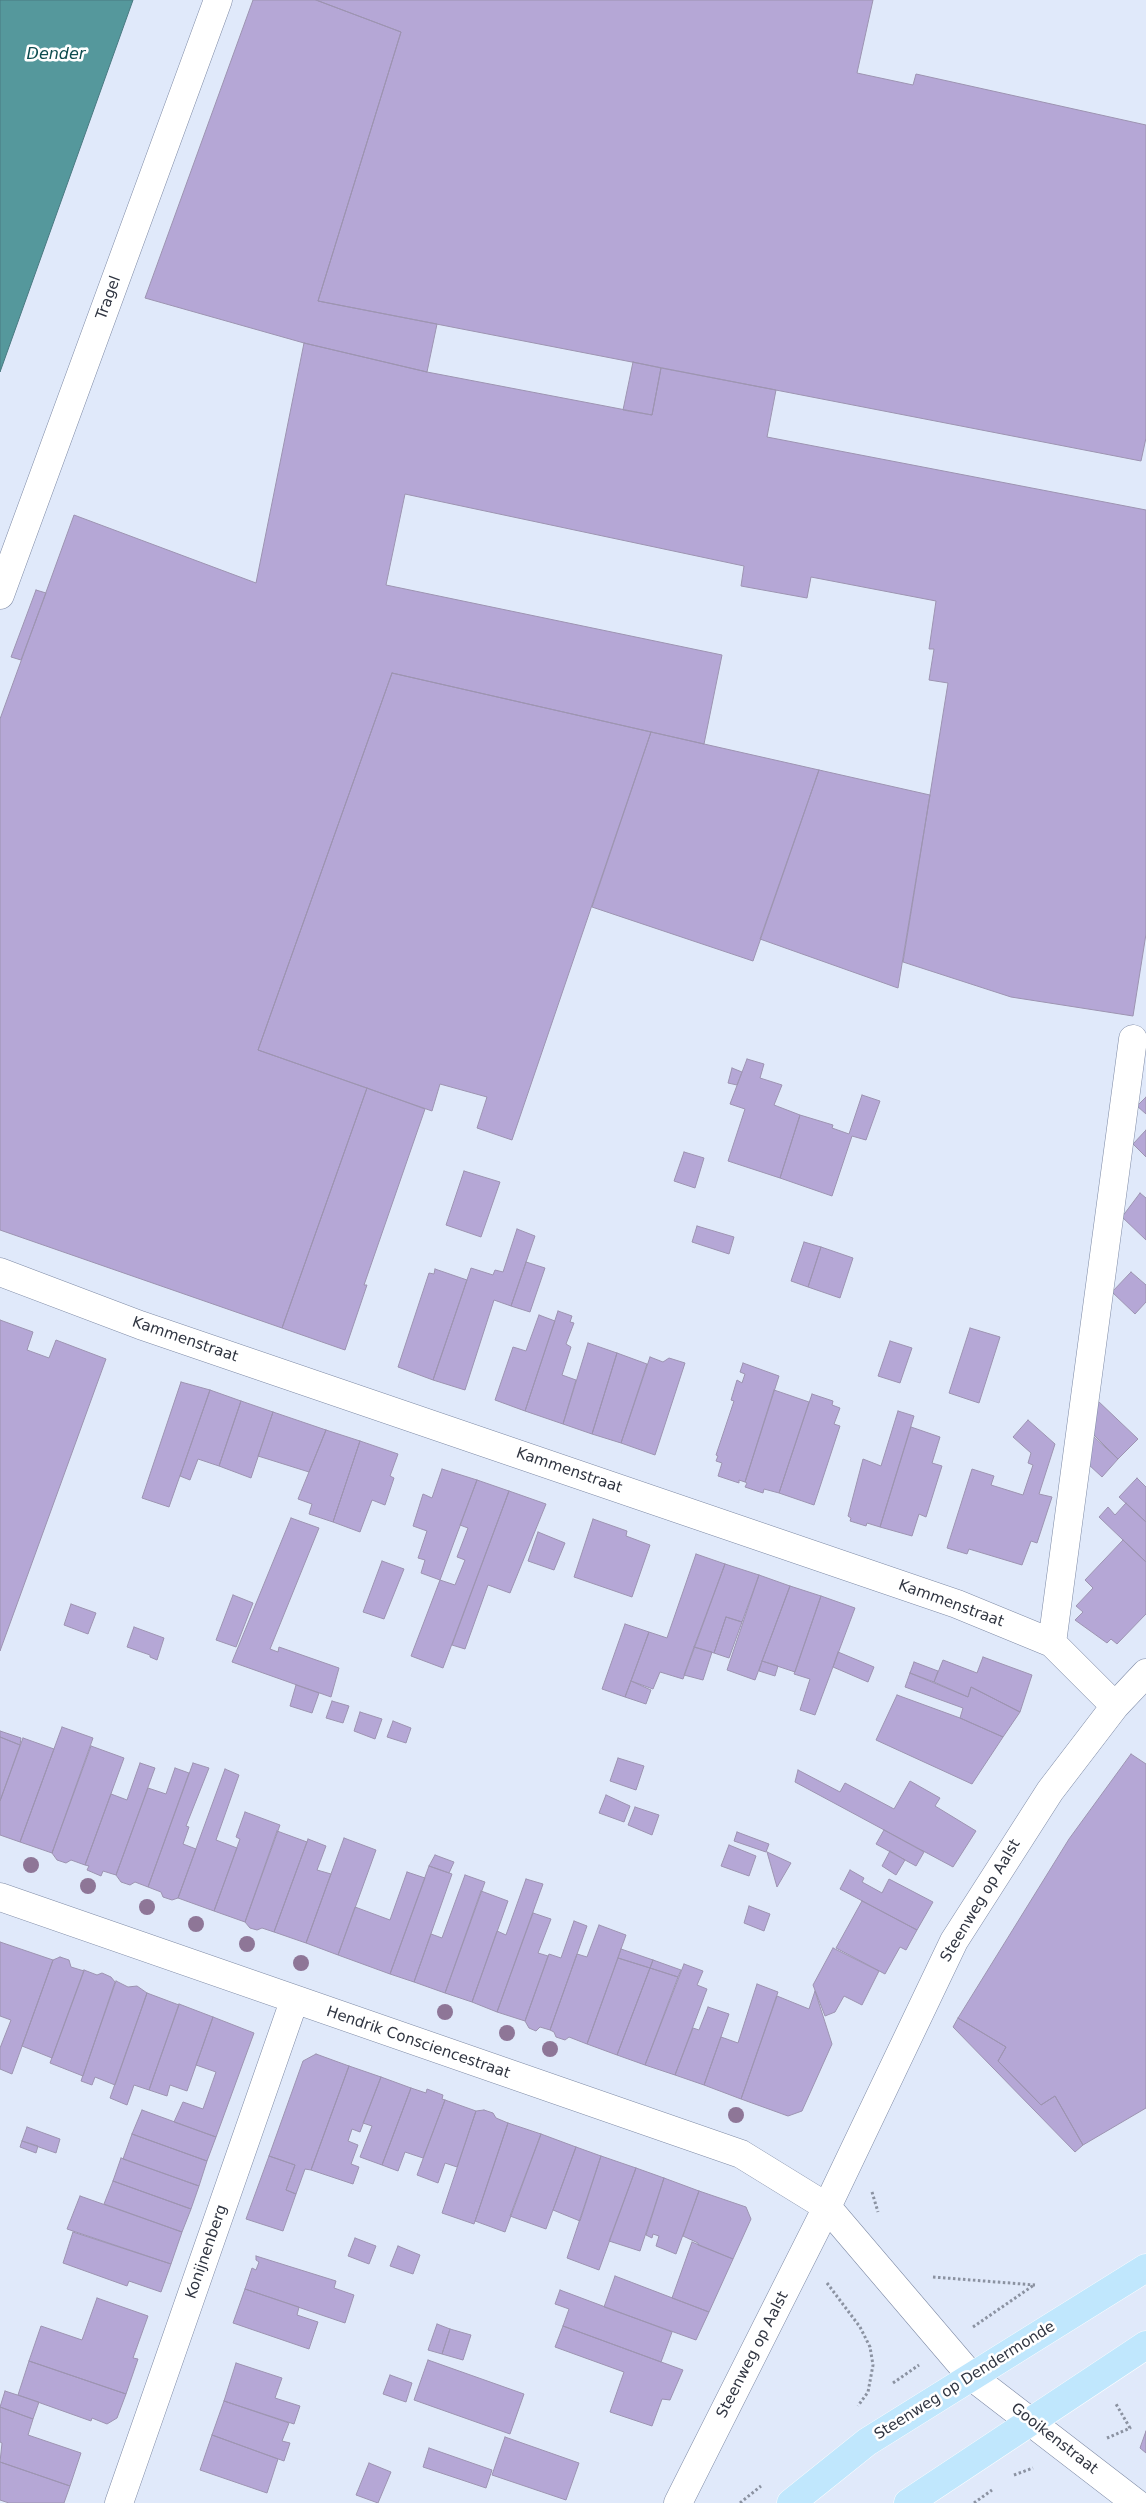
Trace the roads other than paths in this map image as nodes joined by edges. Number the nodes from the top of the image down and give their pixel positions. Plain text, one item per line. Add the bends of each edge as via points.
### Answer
1 (218, 0) edge
2 (0, 595) edge
3 (1133, 1039) dead end
4 (0, 1272) edge
5 (1052, 1643) junction
6 (1146, 1674) edge
7 (1115, 1706) junction
8 (0, 1896) edge
9 (294, 2000) junction
10 (828, 2207) junction
11 (1146, 2268) edge
12 (1146, 2345) edge
13 (971, 2376) junction
14 (1031, 2420) junction
15 (119, 2503) edge
16 (678, 2503) edge
17 (791, 2503) edge
18 (908, 2503) edge
19 (1136, 2503) edge

1 - 2 street, Tragel
3 - 5 street
4 - 5 street, Kammenstraat via 140,1324 957,1604
5 - 7 street, Kammenstraat
6 - 7 street, Steenweg op Aalst
7 - 10 street, Steenweg op Aalst via 1050,1791 954,1941
8 - 9 street, Hendrik Consciencestraat
9 - 10 street, Hendrik Consciencestraat via 741,2154
9 - 15 street, Konijnenberg
10 - 13 street
10 - 16 street, Steenweg op Aalst
11 - 13 main road, Steenweg op Dendermonde
12 - 14 main road
13 - 14 street, Gooikenstraat
13 - 17 main road, Steenweg op Dendermonde via 867,2442
14 - 18 main road
14 - 19 street, Gooikenstraat

